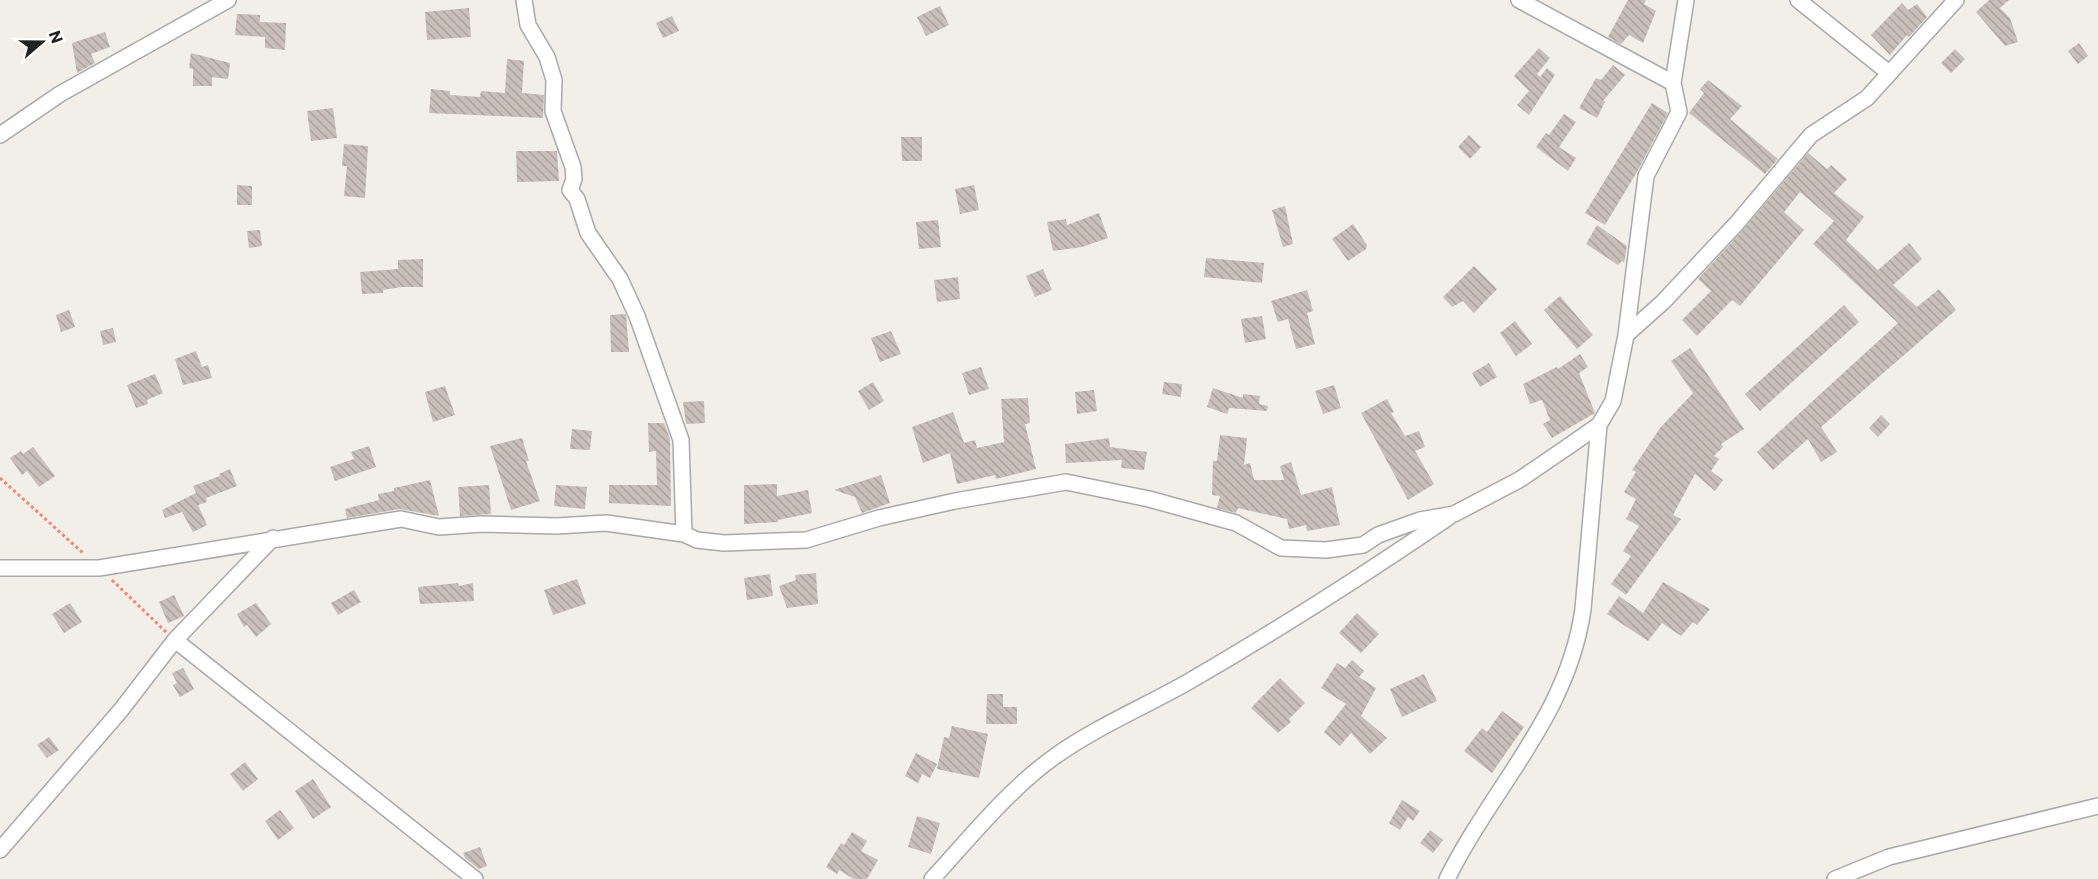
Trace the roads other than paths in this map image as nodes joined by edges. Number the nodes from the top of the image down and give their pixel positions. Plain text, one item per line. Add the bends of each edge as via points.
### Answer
1 (228, 0) edge
2 (524, 0) edge
3 (1519, 0) edge
4 (1686, 0) edge
5 (1798, 0) edge
6 (1956, 0) edge
7 (1890, 73) junction
8 (1673, 83) junction
9 (0, 135) edge
10 (1626, 335) junction
11 (1599, 424) junction
12 (1454, 514) junction
13 (684, 534) junction
14 (273, 538) junction
15 (0, 568) edge
16 (175, 640) junction
17 (2098, 806) edge
18 (0, 850) edge
19 (475, 879) edge
20 (932, 879) edge
21 (1447, 879) edge
22 (1835, 879) edge

1 - 9 street via 60,94
2 - 13 street via 528,25 547,57 554,80 553,111 573,167 570,190 588,233 620,279 637,315 681,440
3 - 8 street
4 - 8 street
5 - 7 street
6 - 7 street
7 - 10 street via 1867,98 1811,135 1737,223 1663,302
8 - 10 street via 1678,112 1646,176
10 - 11 street via 1618,389
11 - 12 street via 1519,480
11 - 21 street via 1583,609 1569,668 1547,719 1485,811
12 - 13 street via 1420,520 1378,535 1363,545 1326,550 1281,548 1236,524 1149,499 1066,482 955,501 806,540 724,543
12 - 20 street via 1337,594 1053,758
13 - 14 street via 606,523 440,527 401,519
14 - 15 street via 99,568
14 - 16 street
16 - 18 street via 121,710
16 - 19 street
17 - 22 street via 1889,857

